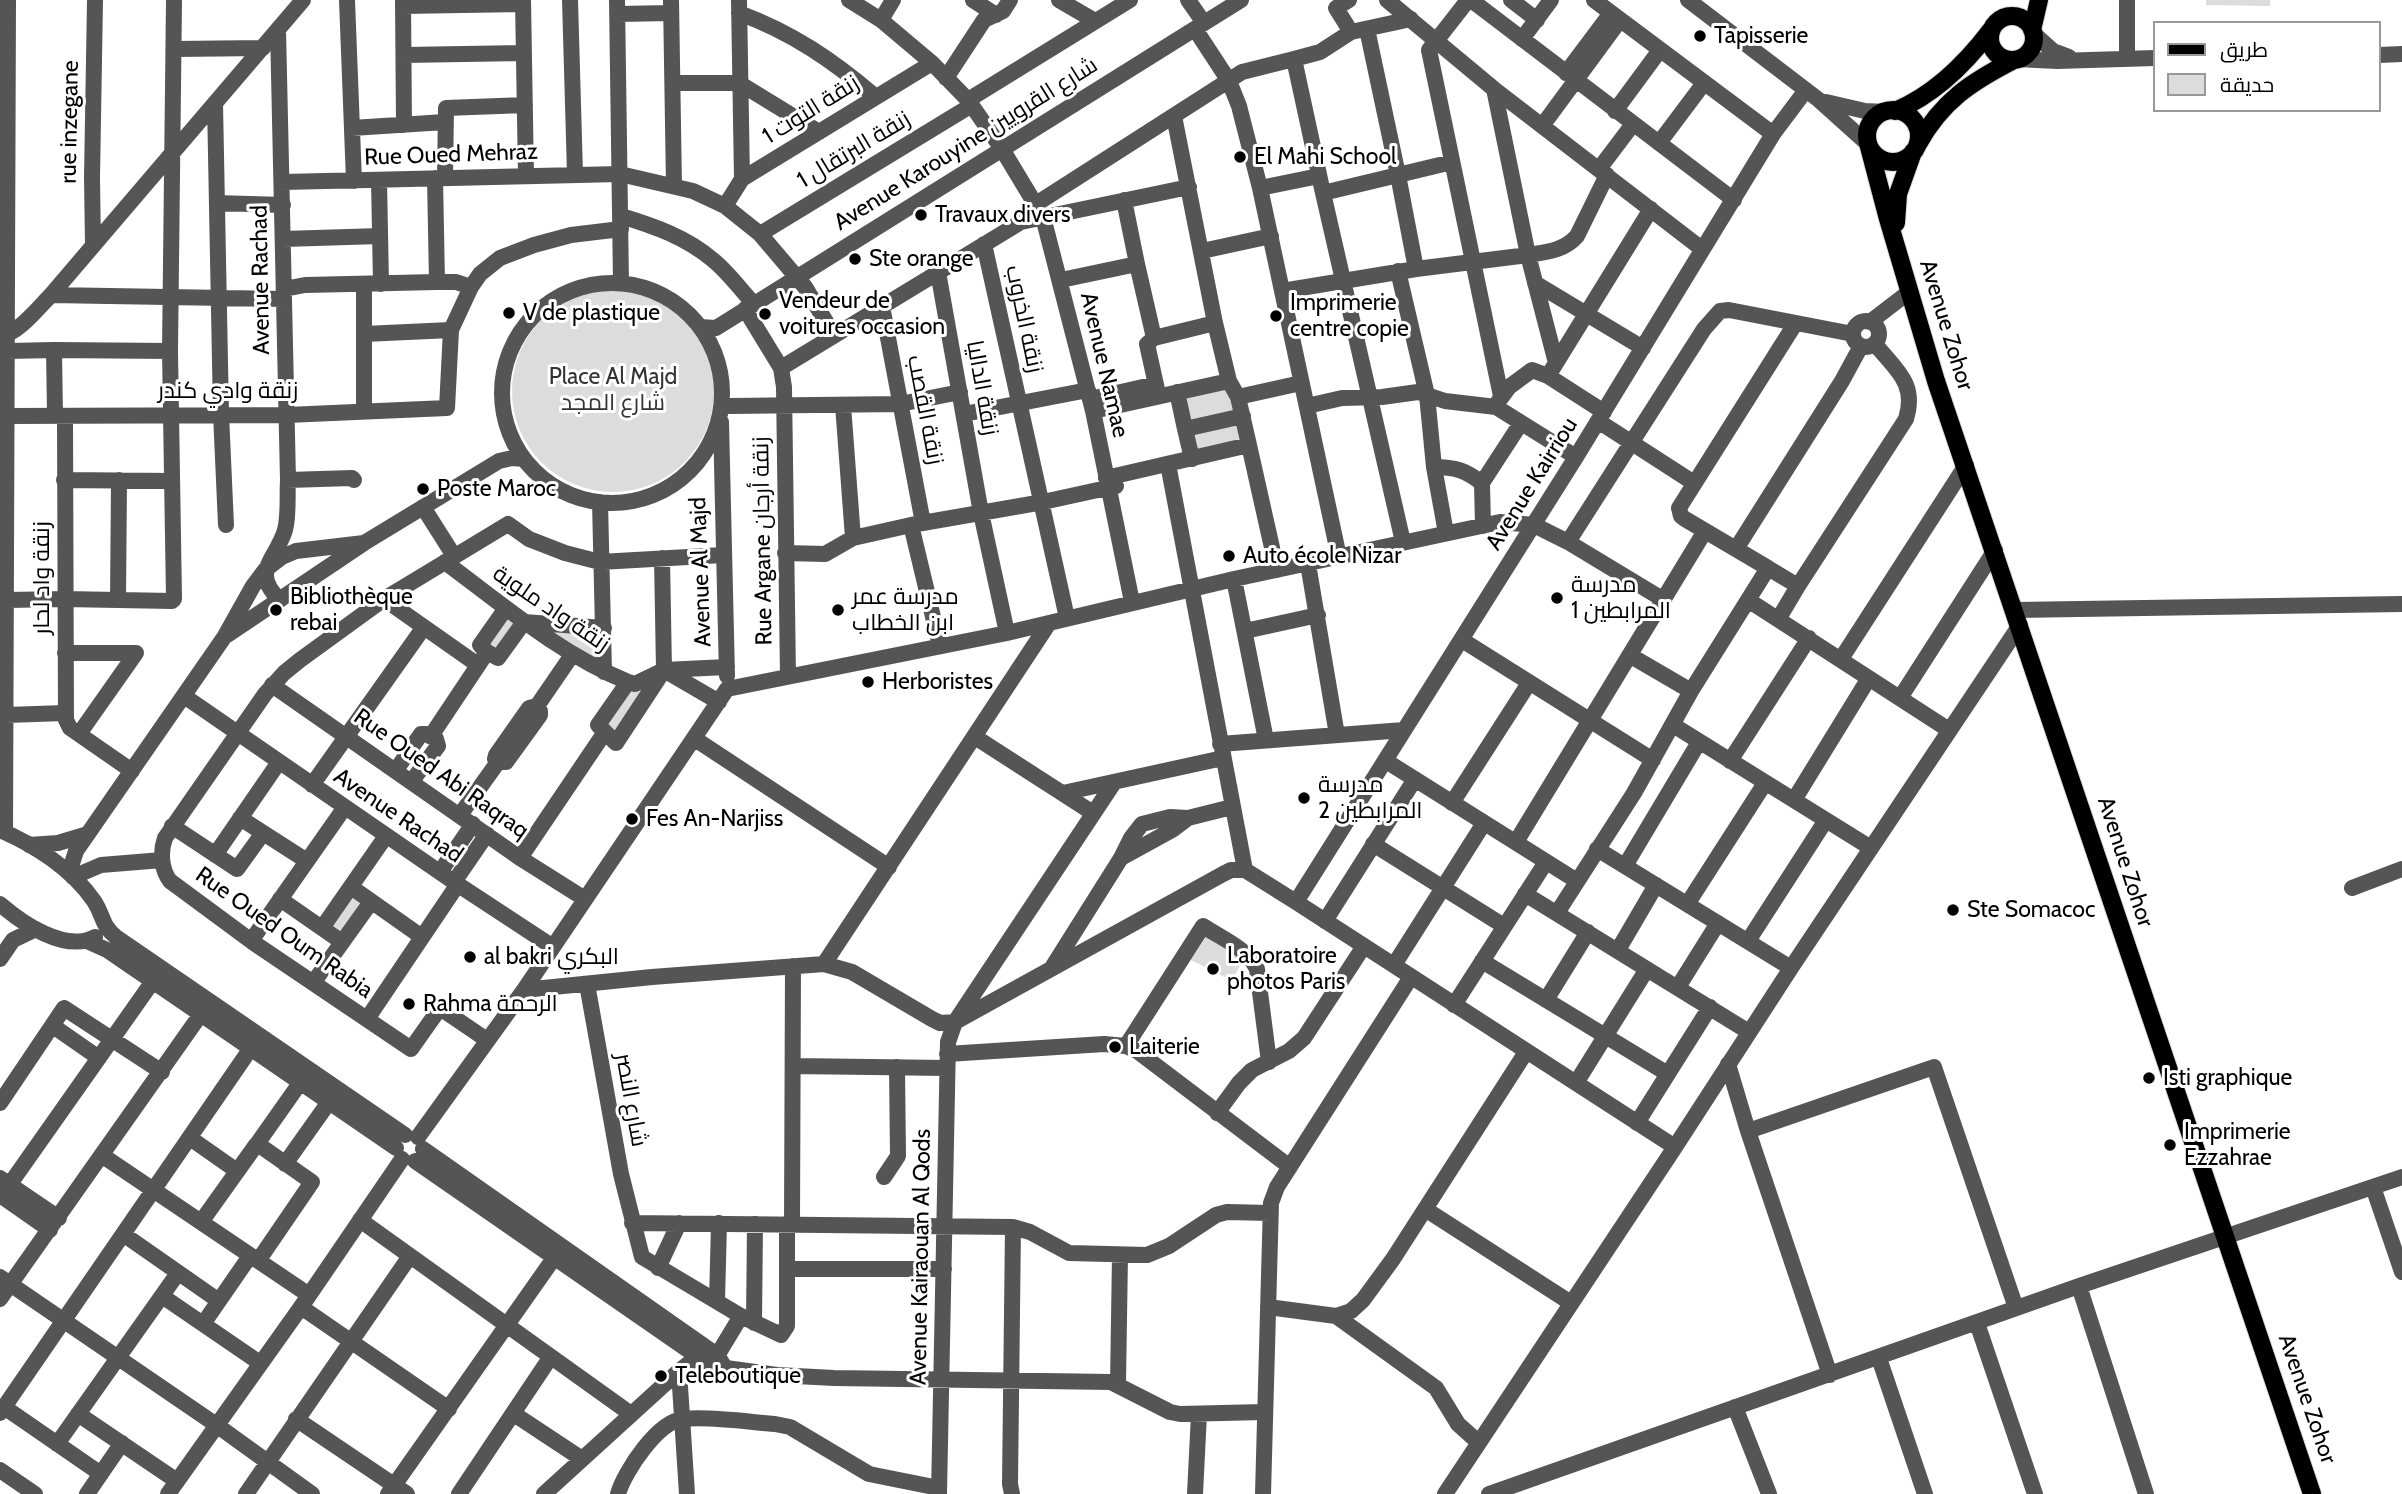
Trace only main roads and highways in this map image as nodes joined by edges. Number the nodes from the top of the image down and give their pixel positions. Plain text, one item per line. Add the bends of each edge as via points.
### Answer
1 (2009, 0) edge
2 (2039, 0) edge
3 (1994, 26) junction
4 (2033, 31) junction
5 (2016, 60) junction
6 (1891, 111) junction
7 (1869, 146) junction
8 (1915, 149) junction
9 (1896, 244) junction
10 (2312, 1494) edge

1 - 3 main road
2 - 4 main road
3 - 4 main road via 2004,17 2017,16
3 - 5 main road via 1990,41 1994,51
3 - 6 main road via 1956,70 1922,96
4 - 5 main road via 2032,47
5 - 8 main road, Avenue Zohor via 1982,76 1956,96 1937,113
6 - 7 main road via 1872,122 1867,133
6 - 8 main road via 1909,116 1915,123
7 - 8 main road via 1889,162 1900,161
7 - 9 main road, Avenue Zohor
8 - 9 main road, Avenue Zohor via 1898,194
9 - 10 main road, Avenue Zohor via 1936,381

